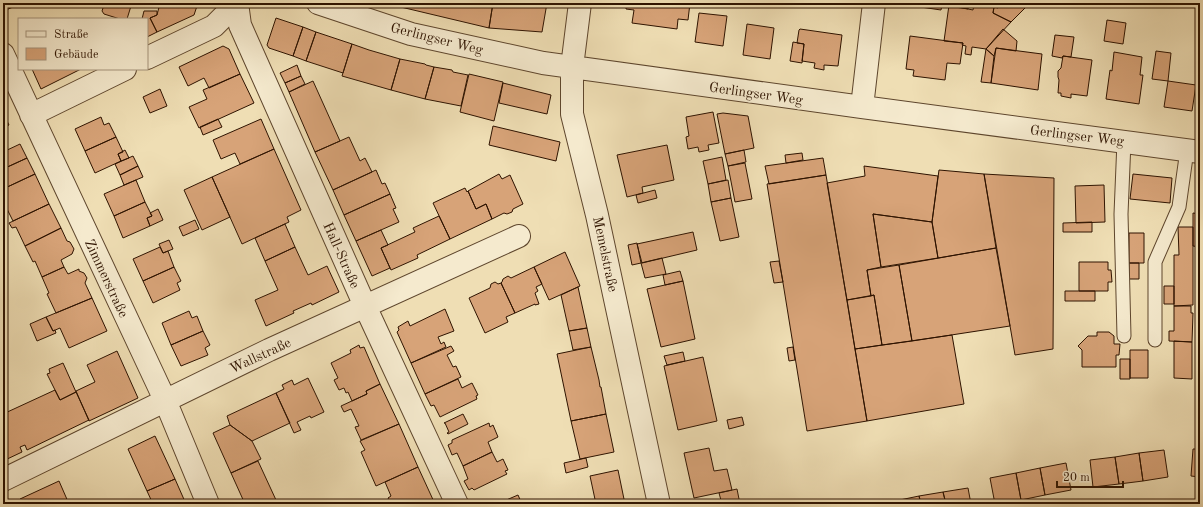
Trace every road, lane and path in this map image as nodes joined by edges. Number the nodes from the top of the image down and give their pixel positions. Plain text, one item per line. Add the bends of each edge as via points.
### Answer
1 (237, 3) edge
2 (318, 3) edge
3 (580, 3) edge
4 (874, 3) edge
5 (3, 54) edge
6 (148, 58) edge
7 (572, 67) junction
8 (123, 70) edge
9 (862, 107) junction
10 (31, 115) junction
11 (1124, 141) junction
12 (1194, 151) edge
13 (519, 236) dead end
14 (365, 306) junction
15 (1124, 336) dead end
16 (1155, 340) dead end
17 (165, 400) junction
18 (3, 480) edge
19 (208, 504) edge
20 (456, 504) edge
21 (659, 504) edge

1 - 6 street via 214,26
1 - 14 street, Hall-Straße via 240,25
2 - 7 street, Gerlingser Weg via 411,34
3 - 7 street, Memelstraße
4 - 9 street
5 - 10 street, Zimmerstraße
7 - 9 street, Gerlingser Weg
7 - 21 street, Memelstraße via 572,114 597,215
8 - 10 street
9 - 11 street, Gerlingser Weg
10 - 17 street, Zimmerstraße
11 - 12 street, Gerlingser Weg
11 - 15 lane via 1121,214
12 - 16 lane via 1180,207 1156,262
13 - 14 street, Wallstraße
14 - 17 street, Wallstraße
14 - 20 street, Hall-Straße
17 - 18 street, Wallstraße
17 - 19 street, Zimmerstraße

